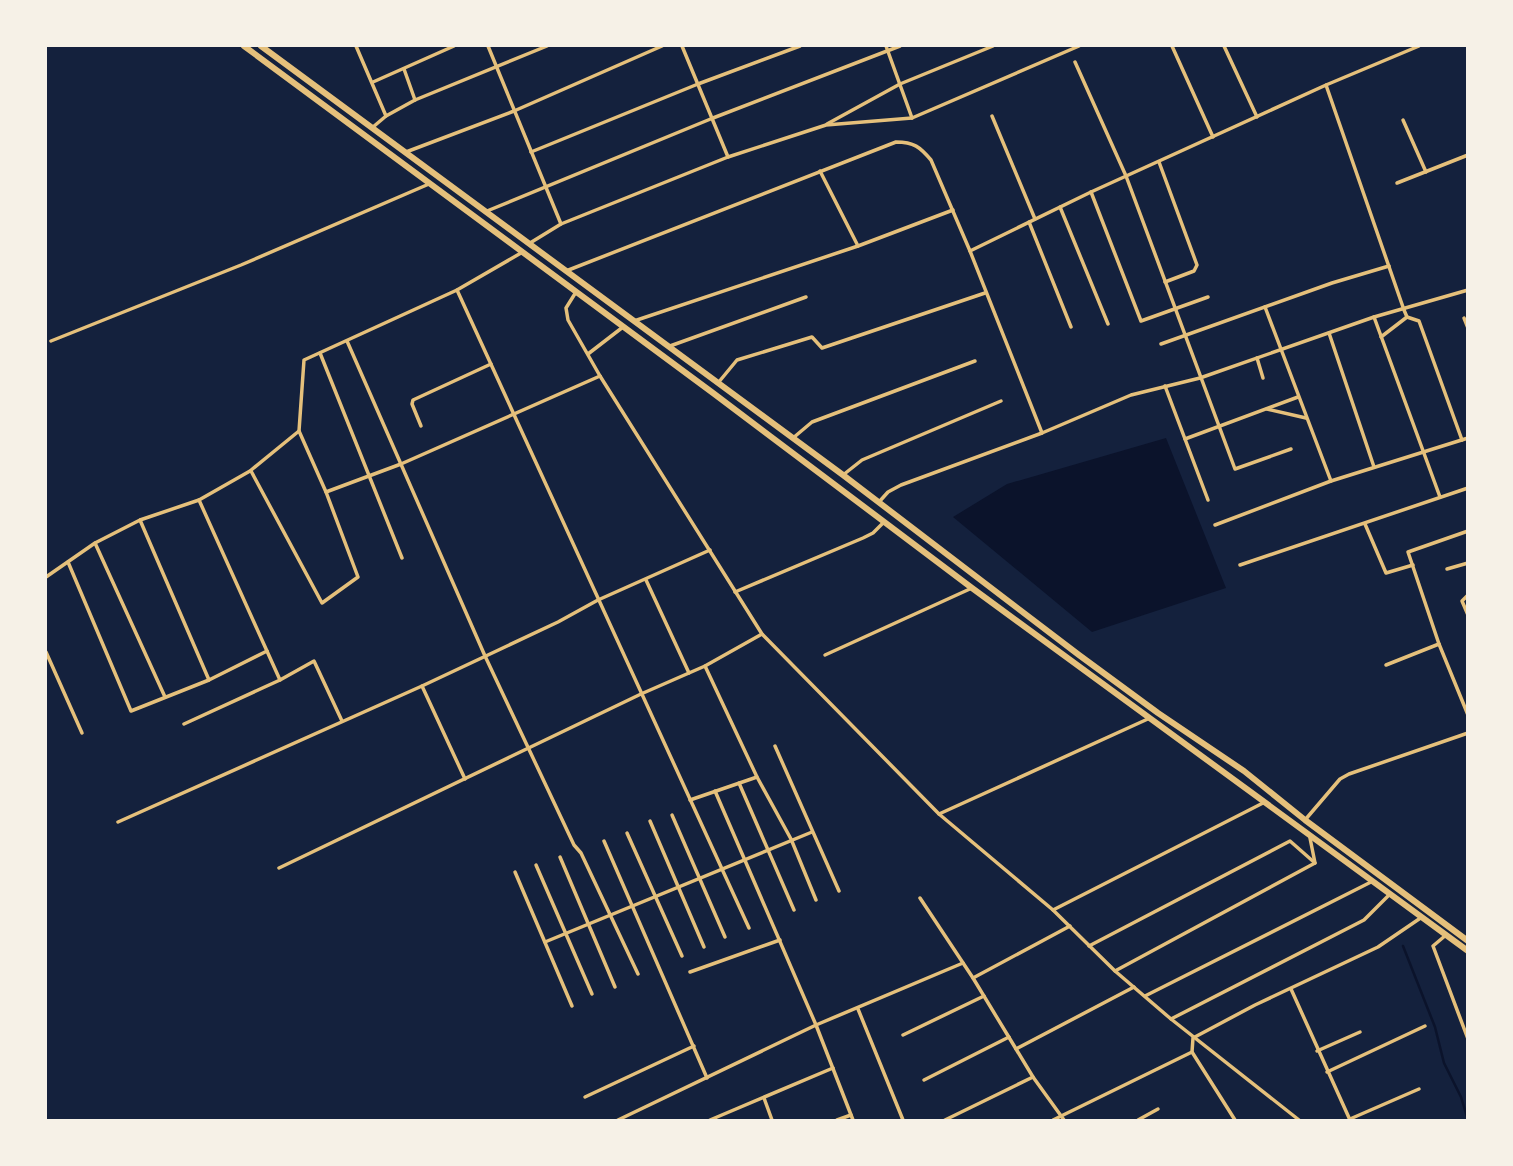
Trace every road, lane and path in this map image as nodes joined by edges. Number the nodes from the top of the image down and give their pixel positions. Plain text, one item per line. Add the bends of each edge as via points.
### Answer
1 (244, 46) edge
2 (264, 46) edge
3 (356, 46) edge
4 (454, 46) edge
5 (488, 46) edge
6 (547, 46) edge
7 (662, 46) edge
8 (682, 46) edge
9 (800, 46) edge
10 (900, 46) edge
11 (993, 46) edge
12 (1079, 46) edge
13 (1172, 46) edge
14 (1224, 46) edge
15 (1419, 46) edge
16 (886, 48) edge
17 (1075, 62) dead end
18 (496, 67) junction
19 (404, 68) junction
20 (373, 82) junction
21 (698, 84) junction
22 (900, 84) junction
23 (1326, 85) junction
24 (415, 100) junction
25 (514, 111) junction
26 (386, 116) junction
27 (992, 116) dead end
28 (1257, 117) junction
29 (713, 118) junction
30 (912, 118) junction
31 (1403, 120) dead end
32 (826, 125) junction
33 (373, 127) junction
34 (1213, 137) junction
35 (531, 152) junction
36 (405, 153) junction
37 (1468, 155) edge
38 (728, 157) junction
39 (1158, 162) junction
40 (820, 171) junction
41 (1426, 172) junction
42 (1126, 176) junction
43 (1397, 183) dead end
44 (429, 184) junction
45 (546, 188) junction
46 (1091, 192) junction
47 (1060, 207) junction
48 (953, 210) junction
49 (487, 211) junction
50 (1035, 219) junction
51 (1029, 222) junction
52 (561, 224) junction
53 (528, 244) junction
54 (858, 246) junction
55 (970, 251) junction
56 (523, 252) junction
57 (1389, 266) junction
58 (565, 271) junction
59 (1165, 282) junction
60 (457, 290) junction
61 (1468, 290) edge
62 (576, 292) junction
63 (985, 293) junction
64 (806, 297) dead end
65 (1208, 297) dead end
66 (1265, 307) junction
67 (1175, 309) junction
68 (1404, 310) junction
69 (1374, 317) junction
70 (1407, 317) junction
71 (1464, 318) dead end
72 (633, 321) junction
73 (1108, 324) dead end
74 (623, 327) junction
75 (1071, 327) dead end
76 (1468, 328) edge
77 (1329, 332) junction
78 (1184, 336) junction
79 (1381, 338) junction
80 (51, 341) dead end
81 (347, 341) junction
82 (1161, 344) dead end
83 (668, 347) junction
84 (1281, 349) junction
85 (320, 353) junction
86 (588, 354) junction
87 (1256, 358) junction
88 (975, 361) dead end
89 (491, 364) junction
90 (600, 376) junction
91 (1200, 378) junction
92 (1263, 378) dead end
93 (718, 383) junction
94 (1165, 386) junction
95 (1298, 397) junction
96 (1002, 401) dead end
97 (1264, 408) junction
98 (513, 414) junction
99 (1306, 418) junction
100 (1219, 425) junction
101 (421, 426) dead end
102 (299, 431) junction
103 (1042, 433) junction
104 (793, 438) junction
105 (1468, 438) edge
106 (1185, 439) junction
107 (1462, 440) junction
108 (1291, 449) dead end
109 (1423, 452) junction
110 (401, 464) junction
111 (1374, 467) junction
112 (250, 471) junction
113 (843, 475) junction
114 (369, 477) junction
115 (1331, 481) junction
116 (1468, 488) edge
117 (326, 492) junction
118 (1440, 497) junction
119 (199, 499) junction
120 (1208, 499) dead end
121 (879, 502) junction
122 (140, 520) junction
123 (885, 521) junction
124 (1365, 524) junction
125 (1215, 525) dead end
126 (1468, 531) edge
127 (95, 543) junction
128 (710, 550) junction
129 (402, 558) dead end
130 (68, 562) junction
131 (1468, 563) edge
132 (1240, 565) dead end
133 (1413, 565) junction
134 (1447, 569) dead end
135 (46, 577) edge
136 (646, 580) junction
137 (972, 588) junction
138 (735, 592) junction
139 (1468, 595) edge
140 (598, 600) junction
141 (1468, 615) edge
142 (762, 634) junction
143 (1439, 644) junction
144 (267, 651) junction
145 (46, 652) edge
146 (825, 655) dead end
147 (485, 656) junction
148 (1386, 665) dead end
149 (705, 666) junction
150 (689, 673) junction
151 (209, 680) junction
152 (280, 680) junction
153 (422, 686) junction
154 (641, 694) junction
155 (166, 697) junction
156 (1468, 715) edge
157 (1150, 718) junction
158 (342, 721) junction
159 (184, 724) dead end
160 (82, 733) dead end
161 (1468, 733) edge
162 (775, 746) dead end
163 (529, 748) junction
164 (757, 777) junction
165 (465, 780) junction
166 (739, 783) junction
167 (715, 791) junction
168 (690, 800) junction
169 (1265, 802) junction
170 (939, 814) junction
171 (672, 815) dead end
172 (1305, 820) junction
173 (650, 821) dead end
174 (118, 822) dead end
175 (813, 832) junction
176 (627, 833) dead end
177 (1310, 835) junction
178 (791, 839) junction
179 (604, 841) dead end
180 (768, 850) junction
181 (560, 857) dead end
182 (745, 858) junction
183 (1315, 863) junction
184 (536, 865) dead end
185 (279, 868) dead end
186 (722, 868) junction
187 (514, 873) dead end
188 (700, 878) junction
189 (1373, 881) junction
190 (678, 887) junction
191 (839, 891) dead end
192 (1390, 894) junction
193 (655, 896) junction
194 (920, 898) dead end
195 (816, 900) dead end
196 (634, 905) junction
197 (794, 910) dead end
198 (1053, 910) junction
199 (611, 915) junction
200 (1422, 917) junction
201 (590, 923) junction
202 (1070, 926) junction
203 (749, 928) dead end
204 (566, 932) junction
205 (1446, 935) junction
206 (725, 937) dead end
207 (780, 940) junction
208 (1468, 941) edge
209 (545, 942) junction
210 (1089, 946) junction
211 (704, 947) dead end
212 (1468, 951) edge
213 (682, 956) dead end
214 (963, 963) junction
215 (1115, 971) junction
216 (690, 972) dead end
217 (638, 974) dead end
218 (973, 978) junction
219 (615, 986) dead end
220 (1134, 988) junction
221 (1291, 989) junction
222 (592, 994) dead end
223 (984, 996) junction
224 (1145, 996) junction
225 (572, 1006) dead end
226 (858, 1008) junction
227 (1171, 1019) junction
228 (816, 1025) junction
229 (1425, 1026) dead end
230 (1360, 1032) dead end
231 (903, 1035) dead end
232 (1009, 1037) junction
233 (1193, 1038) junction
234 (1468, 1040) edge
235 (694, 1046) junction
236 (1016, 1049) junction
237 (1317, 1051) junction
238 (1192, 1052) junction
239 (833, 1068) junction
240 (1327, 1072) junction
241 (1033, 1077) junction
242 (707, 1078) junction
243 (924, 1080) dead end
244 (1419, 1090) dead end
245 (585, 1097) dead end
246 (764, 1098) junction
247 (1158, 1109) dead end
248 (851, 1115) junction
249 (1063, 1118) edge
250 (1350, 1120) edge
251 (618, 1121) edge
252 (710, 1121) edge
253 (772, 1121) edge
254 (837, 1121) edge
255 (853, 1121) edge
256 (904, 1121) edge
257 (946, 1121) edge
258 (1053, 1121) edge
259 (1138, 1121) edge
260 (1235, 1121) edge
261 (1299, 1121) edge

1 - 44 highway
2 - 33 highway
3 - 20 street
4 - 19 street
5 - 18 street
6 - 18 street
7 - 25 street
8 - 21 street
9 - 21 street
10 - 16 street
11 - 22 street
12 - 30 street
13 - 34 street
14 - 28 street
15 - 23 street
16 - 22 street
16 - 29 street
17 - 42 street
18 - 24 street
18 - 25 street
19 - 20 street
19 - 24 street
20 - 26 street
21 - 29 street
21 - 35 street
22 - 30 street
22 - 32 street
23 - 28 street
23 - 57 street
24 - 26 street
25 - 35 street
25 - 36 street
26 - 33 street
27 - 50 street
28 - 34 street
29 - 38 street
29 - 45 street
30 - 32 street
31 - 41 street
32 - 38 street
33 - 36 highway
34 - 39 street
35 - 45 street
36 - 49 highway
37 - 41 street
38 - 52 street
39 - 42 street
39 - 59 street via 1196,265 1194,271
40 - 48 street via 896,142 911,142 931,160
40 - 54 street
40 - 58 street
41 - 43 street
42 - 46 street
42 - 59 street
44 - 56 highway
44 - 80 street
45 - 49 street
45 - 52 street
46 - 47 street
46 - 67 street via 1141,321
47 - 50 street
47 - 73 street
48 - 54 street
48 - 55 street
49 - 53 highway
50 - 51 street
51 - 55 street
51 - 75 street
52 - 53 street
53 - 58 highway
54 - 72 street
55 - 63 street
56 - 60 street
56 - 62 highway
57 - 66 street
57 - 68 street
58 - 72 highway
59 - 67 street
60 - 81 street
60 - 89 street
61 - 68 street
62 - 74 highway
62 - 86 street via 566,314
63 - 93 street via 822,348 812,337 737,360
63 - 103 street
64 - 83 street
65 - 67 street
66 - 78 street
66 - 84 street
67 - 78 street
68 - 69 street
68 - 70 street
69 - 77 street
69 - 79 street
70 - 79 street
70 - 107 street via 1419,321
71 - 76 street
72 - 83 highway
74 - 86 street
74 - 123 highway
77 - 84 street
77 - 111 street
78 - 82 street
78 - 91 street
79 - 109 street
81 - 85 street
81 - 110 street
83 - 93 highway
84 - 87 street
84 - 95 street
85 - 102 street via 304,360
85 - 114 street
86 - 90 street
87 - 91 street
87 - 92 street
88 - 104 street via 812,422
89 - 98 street
89 - 101 street via 413,400
90 - 98 street
90 - 128 street
91 - 94 street
91 - 100 street
93 - 104 highway
94 - 103 street
94 - 106 street
95 - 97 street
95 - 99 street
96 - 113 street via 862,460
97 - 99 street
97 - 100 street
98 - 110 street
98 - 140 street
99 - 115 street
100 - 106 street
100 - 108 street via 1235,469
102 - 112 street
102 - 117 street
103 - 121 street via 901,485
104 - 113 highway
105 - 107 street
106 - 120 street
107 - 109 street
109 - 111 street
109 - 118 street
110 - 114 street
110 - 147 street
111 - 115 street
112 - 117 street via 321,603 358,577
112 - 119 street
113 - 121 highway
114 - 117 street
114 - 129 street
115 - 125 street
116 - 118 street
118 - 124 street
119 - 122 street
119 - 144 street
121 - 172 highway
122 - 127 street
122 - 151 street
123 - 137 highway
123 - 138 street via 863,538
124 - 132 street
124 - 133 street via 1386,573
126 - 133 street via 1408,552
127 - 130 street
127 - 155 street
128 - 136 street
128 - 138 street
130 - 135 street
130 - 155 street via 131,710
131 - 134 street
133 - 143 street
136 - 140 street
136 - 150 street
137 - 146 street
137 - 157 highway
138 - 142 street
139 - 141 street via 1462,601
140 - 147 street
140 - 154 street
142 - 149 street
142 - 170 street
143 - 148 street
143 - 156 street
144 - 151 street
144 - 152 street
145 - 160 street
147 - 153 street
147 - 163 street
149 - 150 street
149 - 164 street
150 - 154 street
151 - 155 street
152 - 158 street via 314,662
152 - 159 street
153 - 158 street
153 - 165 street
154 - 163 street
154 - 168 street
157 - 169 highway
157 - 170 street
158 - 174 street
161 - 172 street via 1349,774
162 - 175 street
163 - 165 street
163 - 199 street
164 - 166 street
164 - 178 street
165 - 185 street
166 - 167 street
166 - 180 street
167 - 168 street
167 - 182 street
168 - 186 street
169 - 177 highway
169 - 198 street
170 - 198 street
171 - 188 street
172 - 208 highway
173 - 190 street
175 - 178 street
175 - 191 street
176 - 193 street
177 - 183 street
177 - 189 highway
178 - 180 street
178 - 195 street
179 - 196 street
180 - 182 street
180 - 197 street
181 - 201 street
182 - 186 street
182 - 207 street
183 - 210 street via 1290,841
183 - 215 street
184 - 204 street
186 - 188 street
186 - 203 street
187 - 209 street
188 - 190 street
188 - 206 street
189 - 192 highway
189 - 224 street
190 - 193 street
190 - 211 street
192 - 200 highway
192 - 227 street via 1364,920
193 - 196 street
193 - 213 street
194 - 214 street
196 - 199 street
196 - 235 street
198 - 202 street
199 - 201 street
199 - 217 street
200 - 205 highway
200 - 221 street via 1378,947
201 - 204 street
201 - 219 street
202 - 210 street
202 - 218 street
204 - 209 street
204 - 222 street
205 - 212 highway
205 - 234 street via 1433,946
207 - 216 street
207 - 228 street
209 - 225 street
210 - 215 street
214 - 218 street
214 - 226 street
215 - 220 street
218 - 223 street
220 - 224 street
220 - 236 street
221 - 233 street
221 - 237 street
223 - 231 street
223 - 232 street
224 - 227 street
226 - 228 street
226 - 256 street
227 - 233 street
228 - 239 street
228 - 242 street
229 - 240 street
230 - 237 street
232 - 236 street
232 - 243 street
233 - 238 street
233 - 261 street
235 - 242 street
235 - 245 street
236 - 241 street
237 - 240 street
238 - 249 street
238 - 260 street
239 - 246 street
239 - 248 street
240 - 250 street
241 - 249 street
241 - 257 street
242 - 251 street
244 - 250 street
246 - 252 street
246 - 253 street
247 - 259 street
248 - 254 street
248 - 255 street
249 - 258 street

